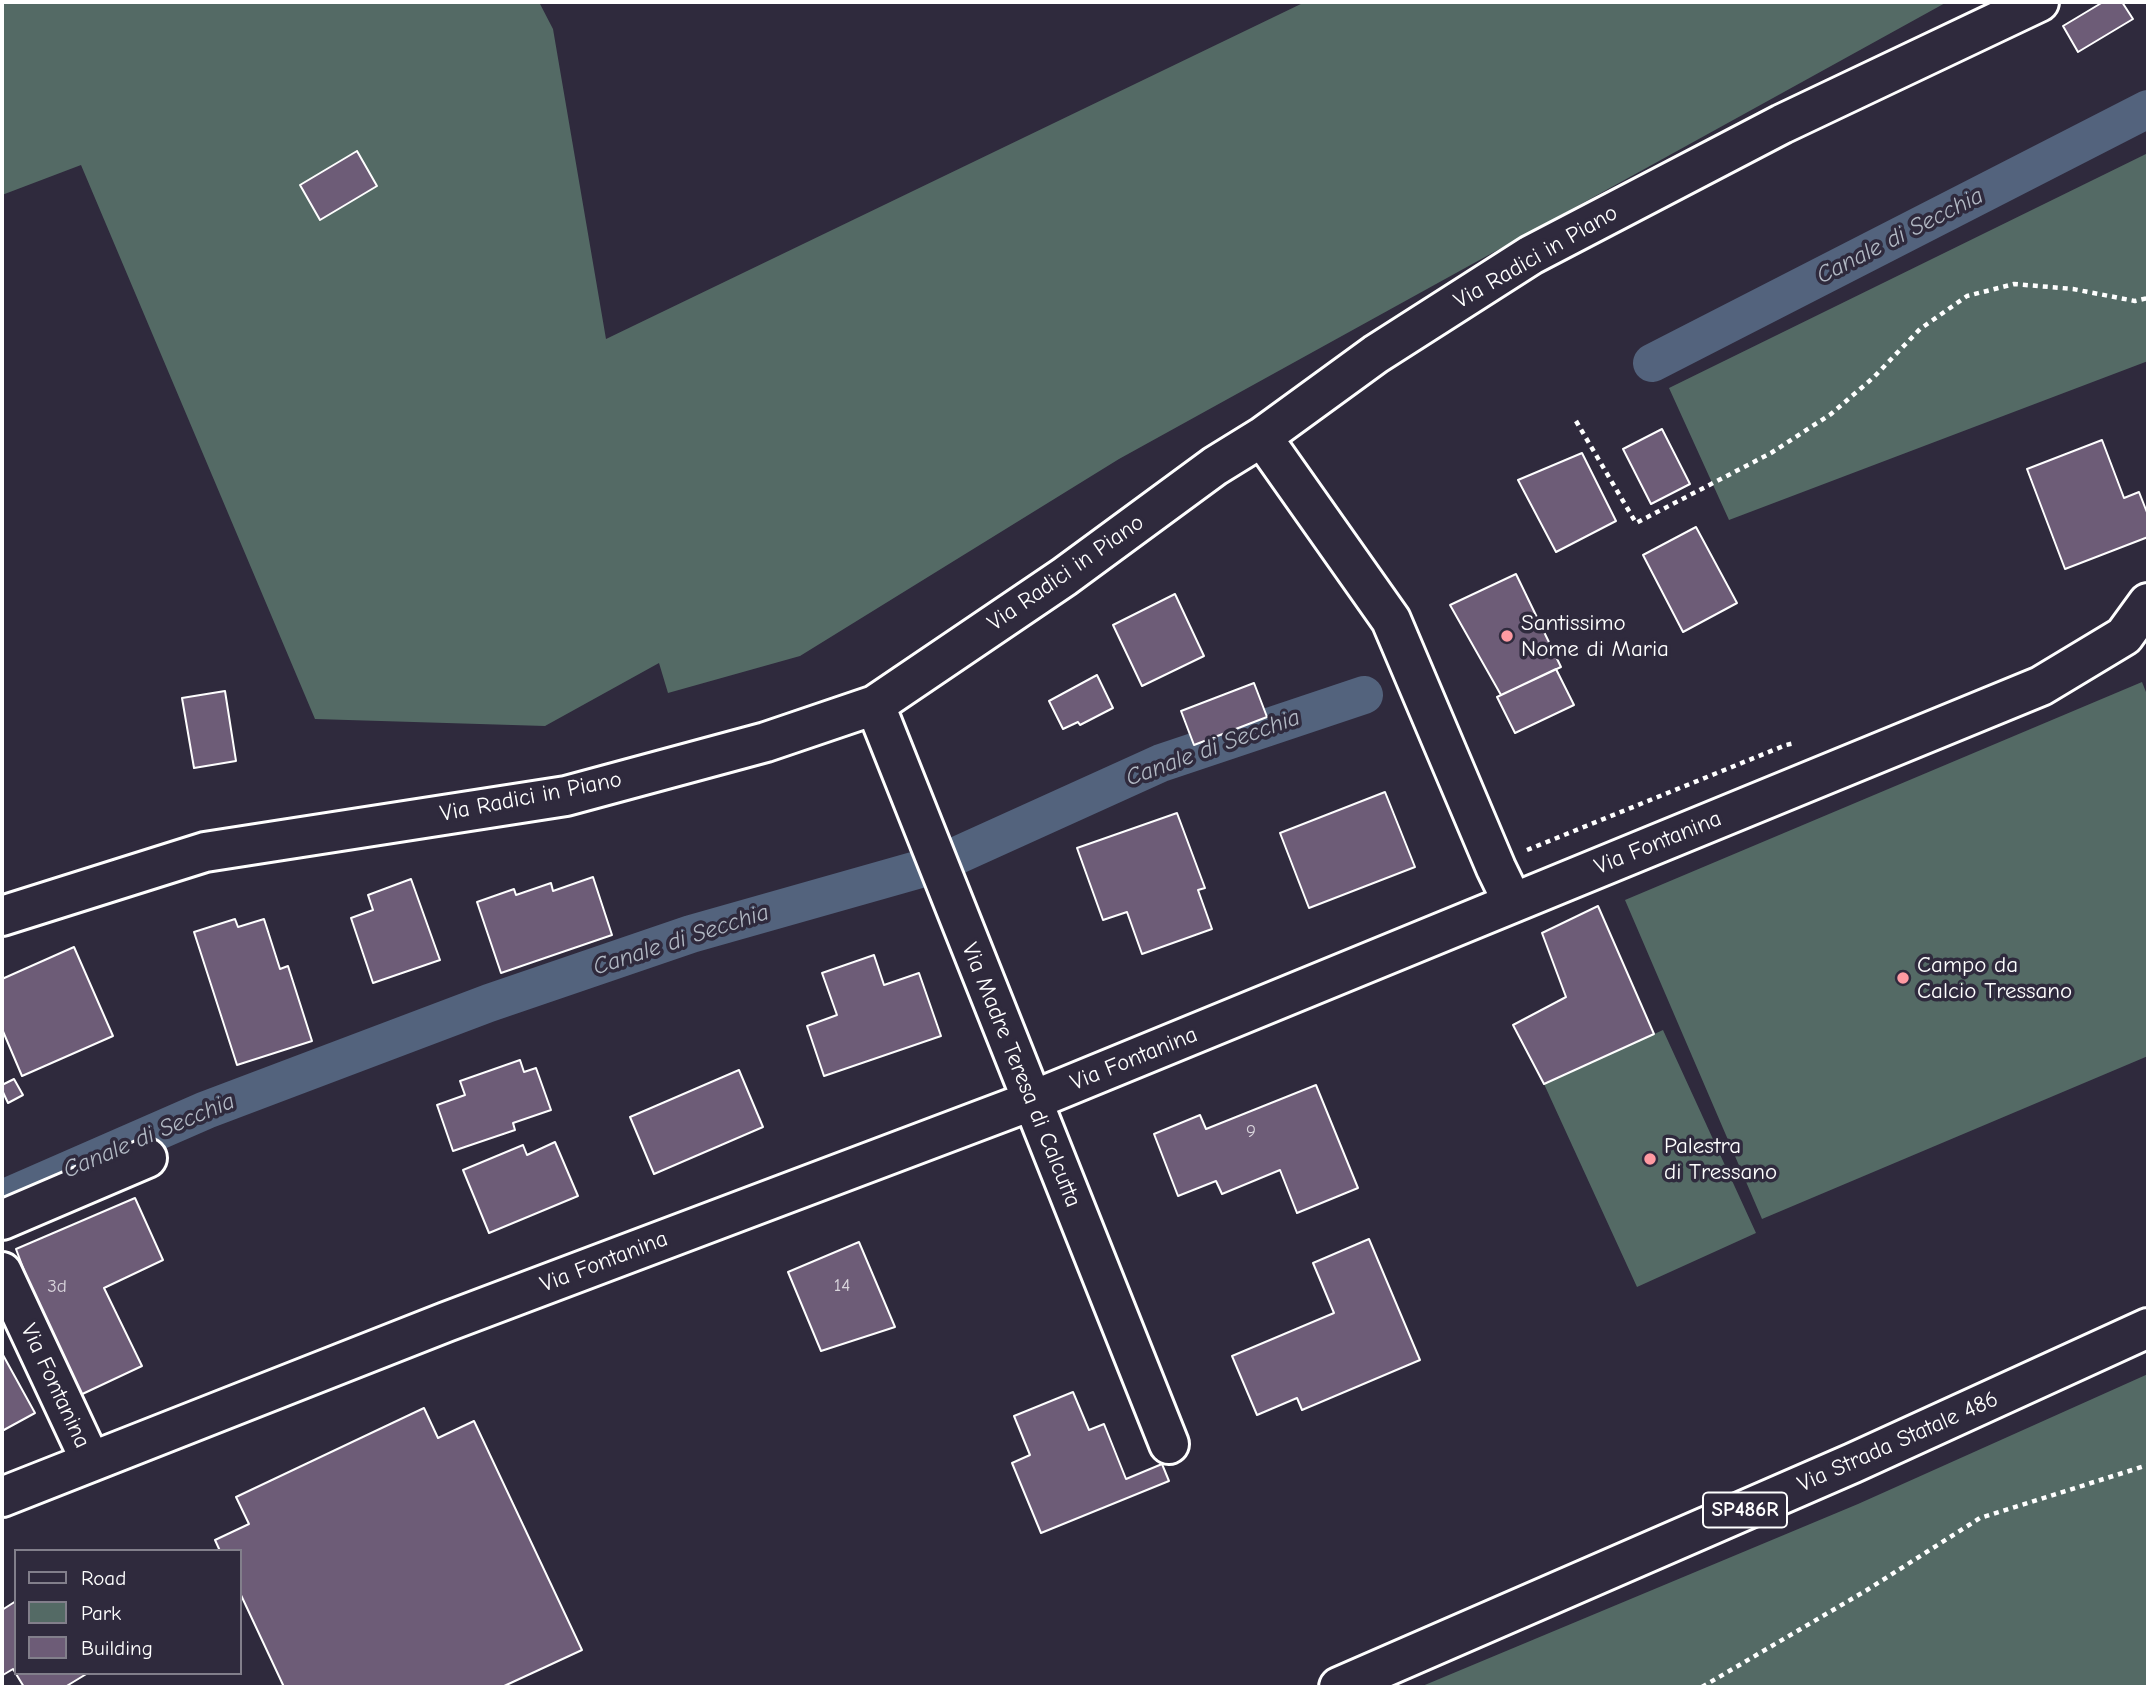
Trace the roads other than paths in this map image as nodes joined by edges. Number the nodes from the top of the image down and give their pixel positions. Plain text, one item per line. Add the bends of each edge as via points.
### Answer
1 (2039, 2) edge
2 (1262, 437) junction
3 (2148, 603) edge
4 (875, 705) junction
5 (1513, 903) junction
6 (2, 916) edge
7 (1031, 1101) junction
8 (147, 1158) dead end
9 (2, 1220) edge
10 (2, 1272) edge
11 (2148, 1328) edge
12 (1169, 1444) dead end
13 (91, 1462) junction
14 (2, 1497) edge
15 (1339, 1687) edge

1 - 2 street, Via Radici in Piano via 1782,124 1531,255 1376,354
2 - 4 street, Via Radici in Piano
2 - 5 street via 1391,620
3 - 5 street, Via Fontanina via 2124,636 2041,686
4 - 6 street, Via Radici in Piano via 765,742 566,796 205,852
4 - 7 street, Via Madre Teresa di Calcutta
5 - 7 street, Via Fontanina
7 - 12 street, Via Madre Teresa di Calcutta
7 - 13 street, Via Fontanina
8 - 9 street
10 - 13 street, Via Fontanina
11 - 15 street, Via Strada Statale 486 / SP486R via 1853,1463
13 - 14 street, Via Fontanina

